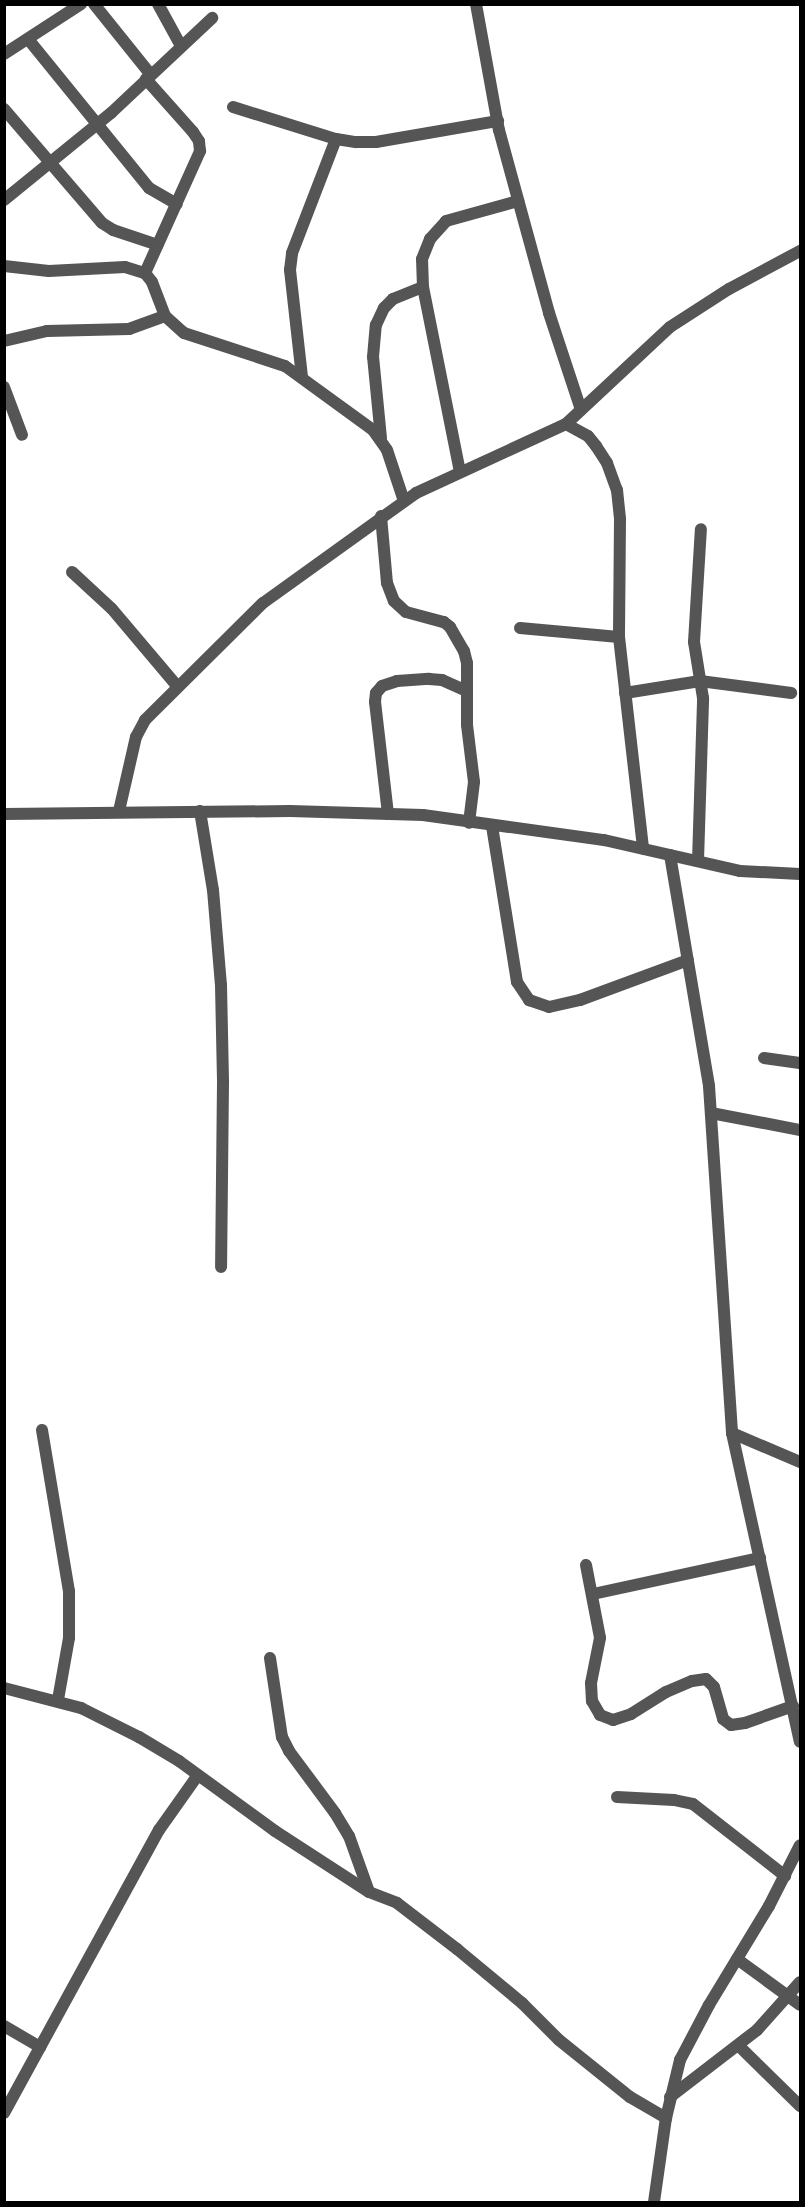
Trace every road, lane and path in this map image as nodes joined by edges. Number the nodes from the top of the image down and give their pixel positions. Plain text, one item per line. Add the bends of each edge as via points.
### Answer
1 (81, 4) edge
2 (94, 4) edge
3 (158, 4) edge
4 (476, 4) edge
5 (212, 18) dead end
6 (28, 39) junction
7 (181, 46) junction
8 (4, 54) edge
9 (148, 77) junction
10 (233, 107) dead end
11 (4, 109) edge
12 (498, 121) junction
13 (98, 124) junction
14 (336, 139) junction
15 (51, 163) junction
16 (4, 200) edge
17 (518, 201) junction
18 (177, 204) junction
19 (158, 245) junction
20 (801, 251) edge
21 (4, 266) edge
22 (145, 273) junction
23 (423, 287) junction
24 (165, 316) junction
25 (4, 341) edge
26 (302, 377) junction
27 (4, 387) edge
28 (581, 410) junction
29 (566, 424) junction
30 (22, 435) dead end
31 (381, 438) junction
32 (460, 472) junction
33 (404, 501) junction
34 (381, 516) junction
35 (701, 529) dead end
36 (72, 572) dead end
37 (520, 628) dead end
38 (619, 637) junction
39 (700, 681) junction
40 (177, 686) junction
41 (466, 692) junction
42 (625, 693) junction
43 (791, 693) dead end
44 (119, 811) junction
45 (200, 811) junction
46 (4, 814) edge
47 (388, 814) junction
48 (469, 823) junction
49 (492, 826) junction
50 (643, 849) junction
51 (670, 855) junction
52 (698, 861) junction
53 (801, 874) edge
54 (688, 960) junction
55 (764, 1058) dead end
56 (801, 1063) edge
57 (711, 1113) junction
58 (801, 1130) edge
59 (221, 1267) dead end
60 (42, 1430) dead end
61 (732, 1433) junction
62 (801, 1462) edge
63 (760, 1558) junction
64 (586, 1565) dead end
65 (593, 1594) junction
66 (270, 1658) dead end
67 (4, 1688) edge
68 (58, 1700) junction
69 (793, 1706) junction
70 (801, 1742) edge
71 (198, 1775) junction
72 (617, 1797) dead end
73 (801, 1845) edge
74 (785, 1876) junction
75 (369, 1892) junction
76 (737, 1959) junction
77 (801, 1982) edge
78 (788, 1995) junction
79 (801, 2005) edge
80 (4, 2026) edge
81 (739, 2046) junction
82 (40, 2047) junction
83 (670, 2097) junction
84 (801, 2106) edge
85 (4, 2113) edge
86 (666, 2118) junction
87 (654, 2202) edge

1 - 6 street
2 - 9 street
3 - 7 street
4 - 12 street
5 - 7 street
6 - 8 street
6 - 13 street
7 - 9 street
9 - 13 street
9 - 18 street via 199,141 195,166
10 - 14 street
11 - 15 street
12 - 14 street via 376,142
12 - 17 street
13 - 15 street
13 - 18 street via 149,188
14 - 26 street via 292,253 290,270
15 - 16 street
15 - 19 street via 102,223
17 - 23 street via 455,217 437,228 422,259
17 - 28 street
18 - 19 street
19 - 22 street
20 - 28 street via 729,289 670,327
21 - 22 street via 49,271 125,267
22 - 24 street
23 - 31 street via 393,299 376,325 373,357
23 - 32 street
24 - 25 street via 129,329 47,331
24 - 26 street via 184,333 267,359
26 - 31 street
27 - 30 street
28 - 29 street
29 - 32 street
29 - 38 street via 588,436 596,446 617,490
31 - 33 street
32 - 33 street
33 - 34 street
34 - 40 street via 263,603
34 - 41 street via 387,583 394,601 406,612 450,627 467,663
35 - 39 street via 694,642
36 - 40 street via 112,609
37 - 38 street
38 - 42 street
39 - 42 street
39 - 43 street
39 - 52 street via 703,738
40 - 44 street via 145,720 136,737
41 - 47 street via 442,680 429,679 397,681 382,686 376,693
41 - 48 street via 474,782
42 - 50 street
44 - 45 street
44 - 46 street
45 - 47 street
45 - 59 street via 213,890 221,985
47 - 48 street
48 - 49 street
49 - 50 street via 604,840
49 - 54 street via 517,982 529,1000 549,1007 580,1000
50 - 51 street
51 - 52 street
51 - 54 street
52 - 53 street via 740,871
54 - 57 street
55 - 56 street
57 - 58 street
57 - 61 street
60 - 68 street via 69,1591 69,1638
61 - 62 street
61 - 63 street
63 - 65 street
63 - 69 street
64 - 65 street
65 - 69 street via 600,1638 591,1683 592,1701 600,1715 612,1720 631,1714 666,1692 706,1679 714,1687 723,1719 731,1725
66 - 75 street via 282,1737 348,1836
67 - 68 street
68 - 71 street via 139,1737
69 - 70 street
71 - 75 street
71 - 82 street via 159,1830
72 - 74 street via 693,1804
73 - 74 street
74 - 76 street
75 - 86 street via 397,1903 423,1922 522,2003 559,2040 630,2097
76 - 78 street
76 - 83 street via 686,2046
77 - 78 street
78 - 79 street
78 - 81 street
80 - 82 street
81 - 83 street
81 - 84 street
82 - 85 street
83 - 86 street
86 - 87 street

